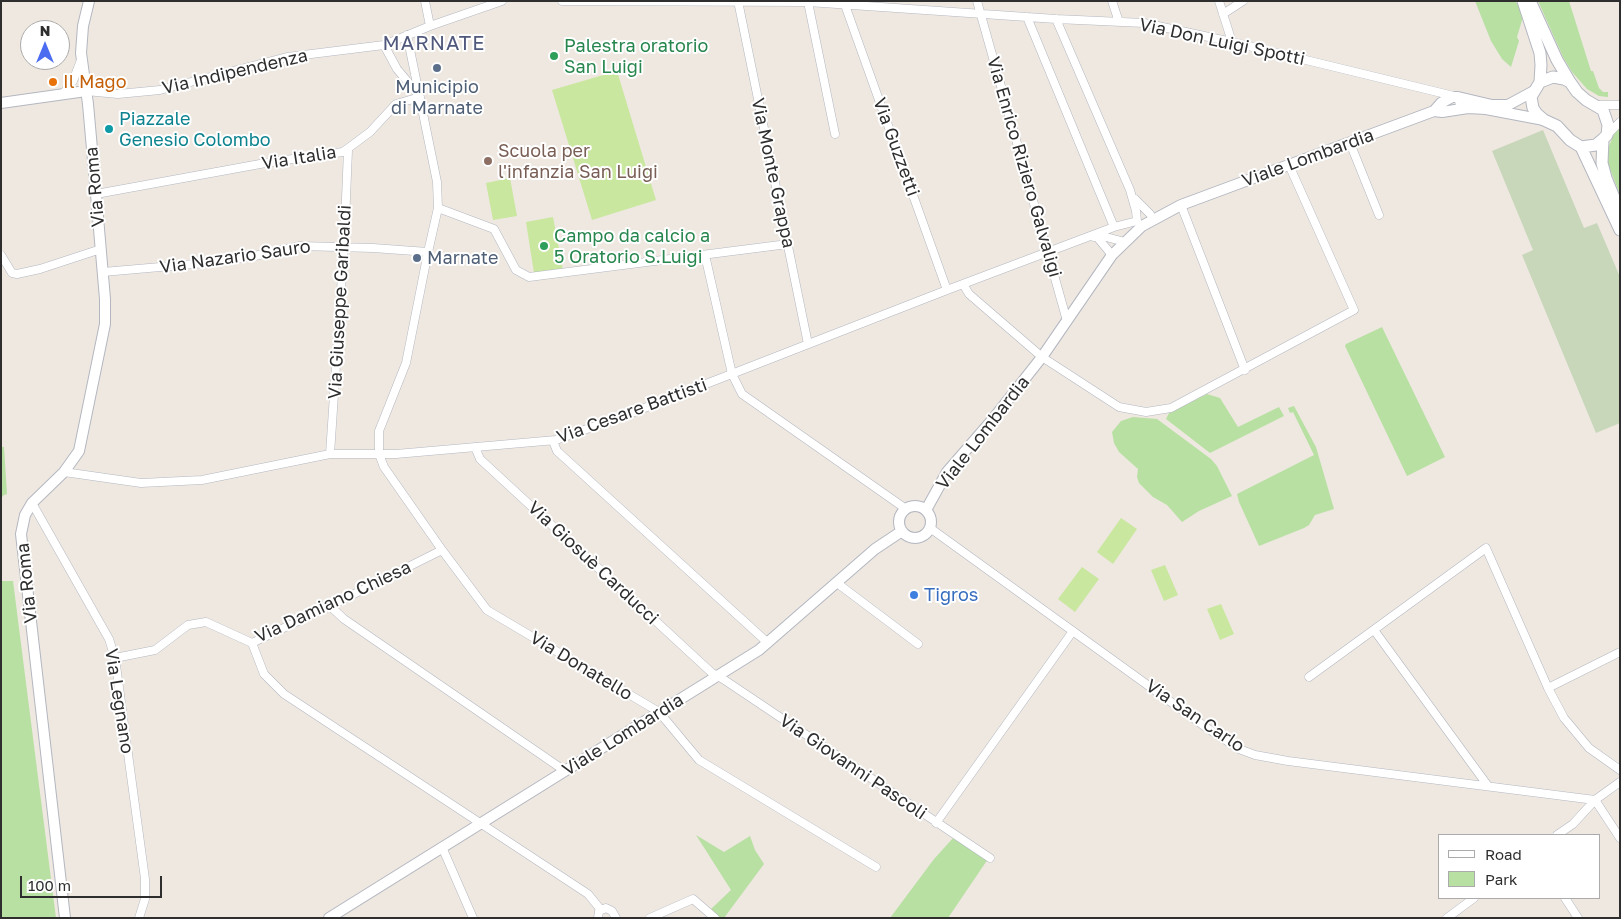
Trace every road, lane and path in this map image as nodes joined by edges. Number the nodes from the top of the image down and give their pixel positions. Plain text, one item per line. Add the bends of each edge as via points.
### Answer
1 (88, 1) edge
2 (425, 1) edge
3 (502, 1) edge
4 (562, 1) edge
5 (738, 1) edge
6 (977, 1) edge
7 (1112, 1) edge
8 (1219, 1) edge
9 (1243, 1) edge
10 (1523, 1) edge
11 (1531, 1) edge
12 (808, 2) edge
13 (823, 2) edge
14 (845, 4) junction
15 (865, 4) edge
16 (980, 13) junction
17 (1223, 14) junction
18 (1027, 17) junction
19 (1056, 19) junction
20 (1119, 22) junction
21 (430, 26) junction
22 (407, 35) junction
23 (1232, 42) junction
24 (384, 45) junction
25 (81, 58) junction
26 (414, 68) junction
27 (399, 72) junction
28 (1570, 82) junction
29 (1537, 86) junction
30 (86, 91) junction
31 (63, 94) junction
32 (420, 97) junction
33 (1458, 97) junction
34 (1, 103) edge
35 (1598, 105) junction
36 (1620, 105) edge
37 (1461, 109) junction
38 (1434, 111) junction
39 (1544, 120) junction
40 (1620, 122) edge
41 (835, 134) dead end
42 (1605, 137) junction
43 (1350, 143) junction
44 (1581, 147) junction
45 (348, 150) junction
46 (1289, 165) junction
47 (1130, 190) junction
48 (96, 194) junction
49 (1181, 205) junction
50 (438, 208) junction
51 (1620, 212) edge
52 (1150, 214) junction
53 (1379, 215) dead end
54 (1137, 221) junction
55 (1114, 227) junction
56 (1620, 230) edge
57 (1097, 237) junction
58 (1087, 238) junction
59 (1122, 241) junction
60 (788, 244) junction
61 (344, 246) junction
62 (101, 249) junction
63 (428, 252) junction
64 (1047, 253) junction
65 (1, 255) edge
66 (705, 255) junction
67 (1112, 255) junction
68 (103, 272) junction
69 (962, 284) junction
70 (947, 290) junction
71 (1067, 321) junction
72 (808, 344) junction
73 (1042, 357) junction
74 (1245, 370) junction
75 (732, 374) junction
76 (553, 441) junction
77 (475, 447) junction
78 (330, 454) junction
79 (378, 454) junction
80 (64, 472) junction
81 (32, 503) junction
82 (906, 509) junction
83 (926, 510) junction
84 (930, 528) junction
85 (902, 531) junction
86 (442, 550) junction
87 (837, 583) junction
88 (330, 606) junction
89 (1374, 630) junction
90 (1072, 631) junction
91 (252, 643) junction
92 (768, 643) junction
93 (918, 644) dead end
94 (1620, 652) edge
95 (115, 658) junction
96 (717, 676) junction
97 (1309, 677) dead end
98 (1548, 688) junction
99 (659, 712) junction
100 (1620, 770) edge
101 (565, 771) junction
102 (1620, 782) edge
103 (1488, 786) junction
104 (1595, 800) junction
105 (481, 823) junction
106 (936, 823) junction
107 (1559, 834) edge
108 (1620, 838) edge
109 (442, 847) junction
110 (990, 858) dead end
111 (876, 867) dead end
112 (1473, 899) edge
113 (1566, 899) edge
114 (599, 914) edge
115 (1450, 917) edge
116 (65, 918) edge
117 (139, 918) edge
118 (328, 918) edge
119 (473, 918) edge
120 (616, 918) edge
121 (650, 918) edge
122 (715, 918) edge
123 (1578, 918) edge

1 - 25 street, Via Roma
2 - 21 street
3 - 21 street, Via Indipendenza
4 - 5 street, Via Don Luigi Spotti
5 - 12 street, Via Don Luigi Spotti
5 - 60 street, Via Monte Grappa
6 - 16 street, Via Enrico Riziero Galvaligi
7 - 20 street
8 - 17 street
9 - 17 street
10 - 29 main road via 1540,53
11 - 28 main road
12 - 13 street, Via Don Luigi Spotti
12 - 41 street
13 - 14 street, Via Don Luigi Spotti
14 - 15 street, Via Don Luigi Spotti
14 - 70 street, Via Guzzetti
15 - 16 street, Via Don Luigi Spotti
16 - 18 street, Via Don Luigi Spotti
16 - 64 street, Via Enrico Riziero Galvaligi
17 - 23 street
18 - 19 street, Via Don Luigi Spotti
18 - 55 street
19 - 20 street, Via Don Luigi Spotti
19 - 47 street
20 - 23 street, Via Don Luigi Spotti via 1164,26
21 - 22 street, Via Indipendenza
22 - 24 street, Via Indipendenza
22 - 26 street
23 - 33 street, Via Don Luigi Spotti
24 - 27 street
24 - 30 street, Via Indipendenza via 287,57 160,90 118,94
25 - 30 street, Via Roma
25 - 31 street via 73,81
26 - 27 street
26 - 32 street
27 - 32 street
28 - 29 main road via 1553,77
28 - 35 main road via 1581,96
29 - 33 street, Via Don Luigi Spotti via 1514,102 1500,106
29 - 39 main road via 1531,97 1533,108
30 - 31 street
30 - 48 street, Via Roma
31 - 34 street
32 - 45 street, Via Italia via 396,104
32 - 50 street via 437,182
33 - 37 street
33 - 38 street via 1441,103
35 - 36 street
35 - 42 main road via 1606,114
37 - 38 street
37 - 39 street via 1497,110
38 - 43 street, Viale Lombardia
39 - 44 main road via 1557,126
40 - 42 street
42 - 44 main road via 1596,145
42 - 51 main road via 1602,163
43 - 46 street, Viale Lombardia
43 - 53 street
44 - 56 main road
45 - 48 street, Via Italia
45 - 61 street, Via Giuseppe Garibaldi
46 - 49 street, Viale Lombardia
46 - 74 street via 1354,310
47 - 52 street
47 - 54 street
48 - 62 street, Via Roma
49 - 52 street, Viale Lombardia
49 - 59 street, Viale Lombardia
49 - 74 street
50 - 63 street
50 - 66 street via 494,229 516,270 529,277
52 - 54 street, Viale Lombardia
54 - 55 street, Via Cesare Battisti
54 - 59 street, Viale Lombardia
55 - 58 street, Via Cesare Battisti
57 - 58 street, Via Cesare Battisti
57 - 59 street, Via Cesare Battisti
57 - 67 street
58 - 64 street, Via Cesare Battisti
59 - 67 street, Viale Lombardia
60 - 66 street
60 - 72 street, Via Monte Grappa
61 - 63 street, Via Nazario Sauro
61 - 68 street, Via Nazario Sauro via 300,246 206,264
61 - 78 street, Via Giuseppe Garibaldi
62 - 65 street via 18,274 12,273
62 - 68 street, Via Roma
63 - 79 street via 406,363 379,431
64 - 69 street, Via Cesare Battisti
64 - 71 street, Via Enrico Riziero Galvaligi
66 - 75 street
67 - 71 street, Viale Lombardia
68 - 80 street, Via Roma via 105,324 79,451
69 - 70 street, Via Cesare Battisti
69 - 73 street via 968,294
70 - 72 street, Via Cesare Battisti
71 - 73 street, Viale Lombardia
72 - 75 street, Via Cesare Battisti
73 - 74 street via 1119,407 1146,412 1171,408
73 - 83 street, Viale Lombardia via 948,472
75 - 76 street, Via Cesare Battisti
75 - 82 street via 744,396
76 - 77 street, Via Cesare Battisti
76 - 92 street via 557,451
77 - 79 street, Via Cesare Battisti
77 - 96 street, Via Giosuè Carducci via 480,459
78 - 79 street, Via Cesare Battisti
78 - 80 street, Via Cesare Battisti via 202,480 141,483
79 - 86 street, Via Donatello
80 - 81 street, Via Roma
81 - 95 street, Via Legnano via 109,639
81 - 116 street, Via Roma via 21,534
82 - 83 street via 918,506
82 - 85 street via 899,522
83 - 84 street
84 - 85 street via 918,538
84 - 90 street, Via San Carlo
85 - 87 street, Viale Lombardia via 875,549
86 - 88 street, Via Damiano Chiesa
86 - 99 street, Via Donatello via 488,610
87 - 92 street, Viale Lombardia
87 - 93 street
88 - 91 street, Via Damiano Chiesa
88 - 101 street via 344,619
89 - 97 street
89 - 98 street via 1486,548
89 - 103 street
90 - 103 street, Via San Carlo via 1239,749 1288,762
90 - 106 street
91 - 95 street, Via Damiano Chiesa via 206,622 188,625 155,650
91 - 105 street via 264,674 284,694
92 - 96 street, Viale Lombardia
94 - 98 street
95 - 117 street, Via Legnano via 144,879 145,899
96 - 99 street, Viale Lombardia
96 - 106 street, Via Giovanni Pascoli
98 - 100 street via 1564,718 1590,748
99 - 101 street, Viale Lombardia
99 - 111 street, Via Donatello via 699,760
101 - 105 street, Viale Lombardia
102 - 104 street
103 - 104 street, Via San Carlo
104 - 107 street
104 - 108 street
105 - 109 street, Viale Lombardia
105 - 114 street via 588,894
106 - 110 street, Via Giovanni Pascoli
109 - 118 street, Viale Lombardia
109 - 119 street
112 - 115 street
113 - 123 street
114 - 120 street via 608,909
121 - 122 street via 693,899

